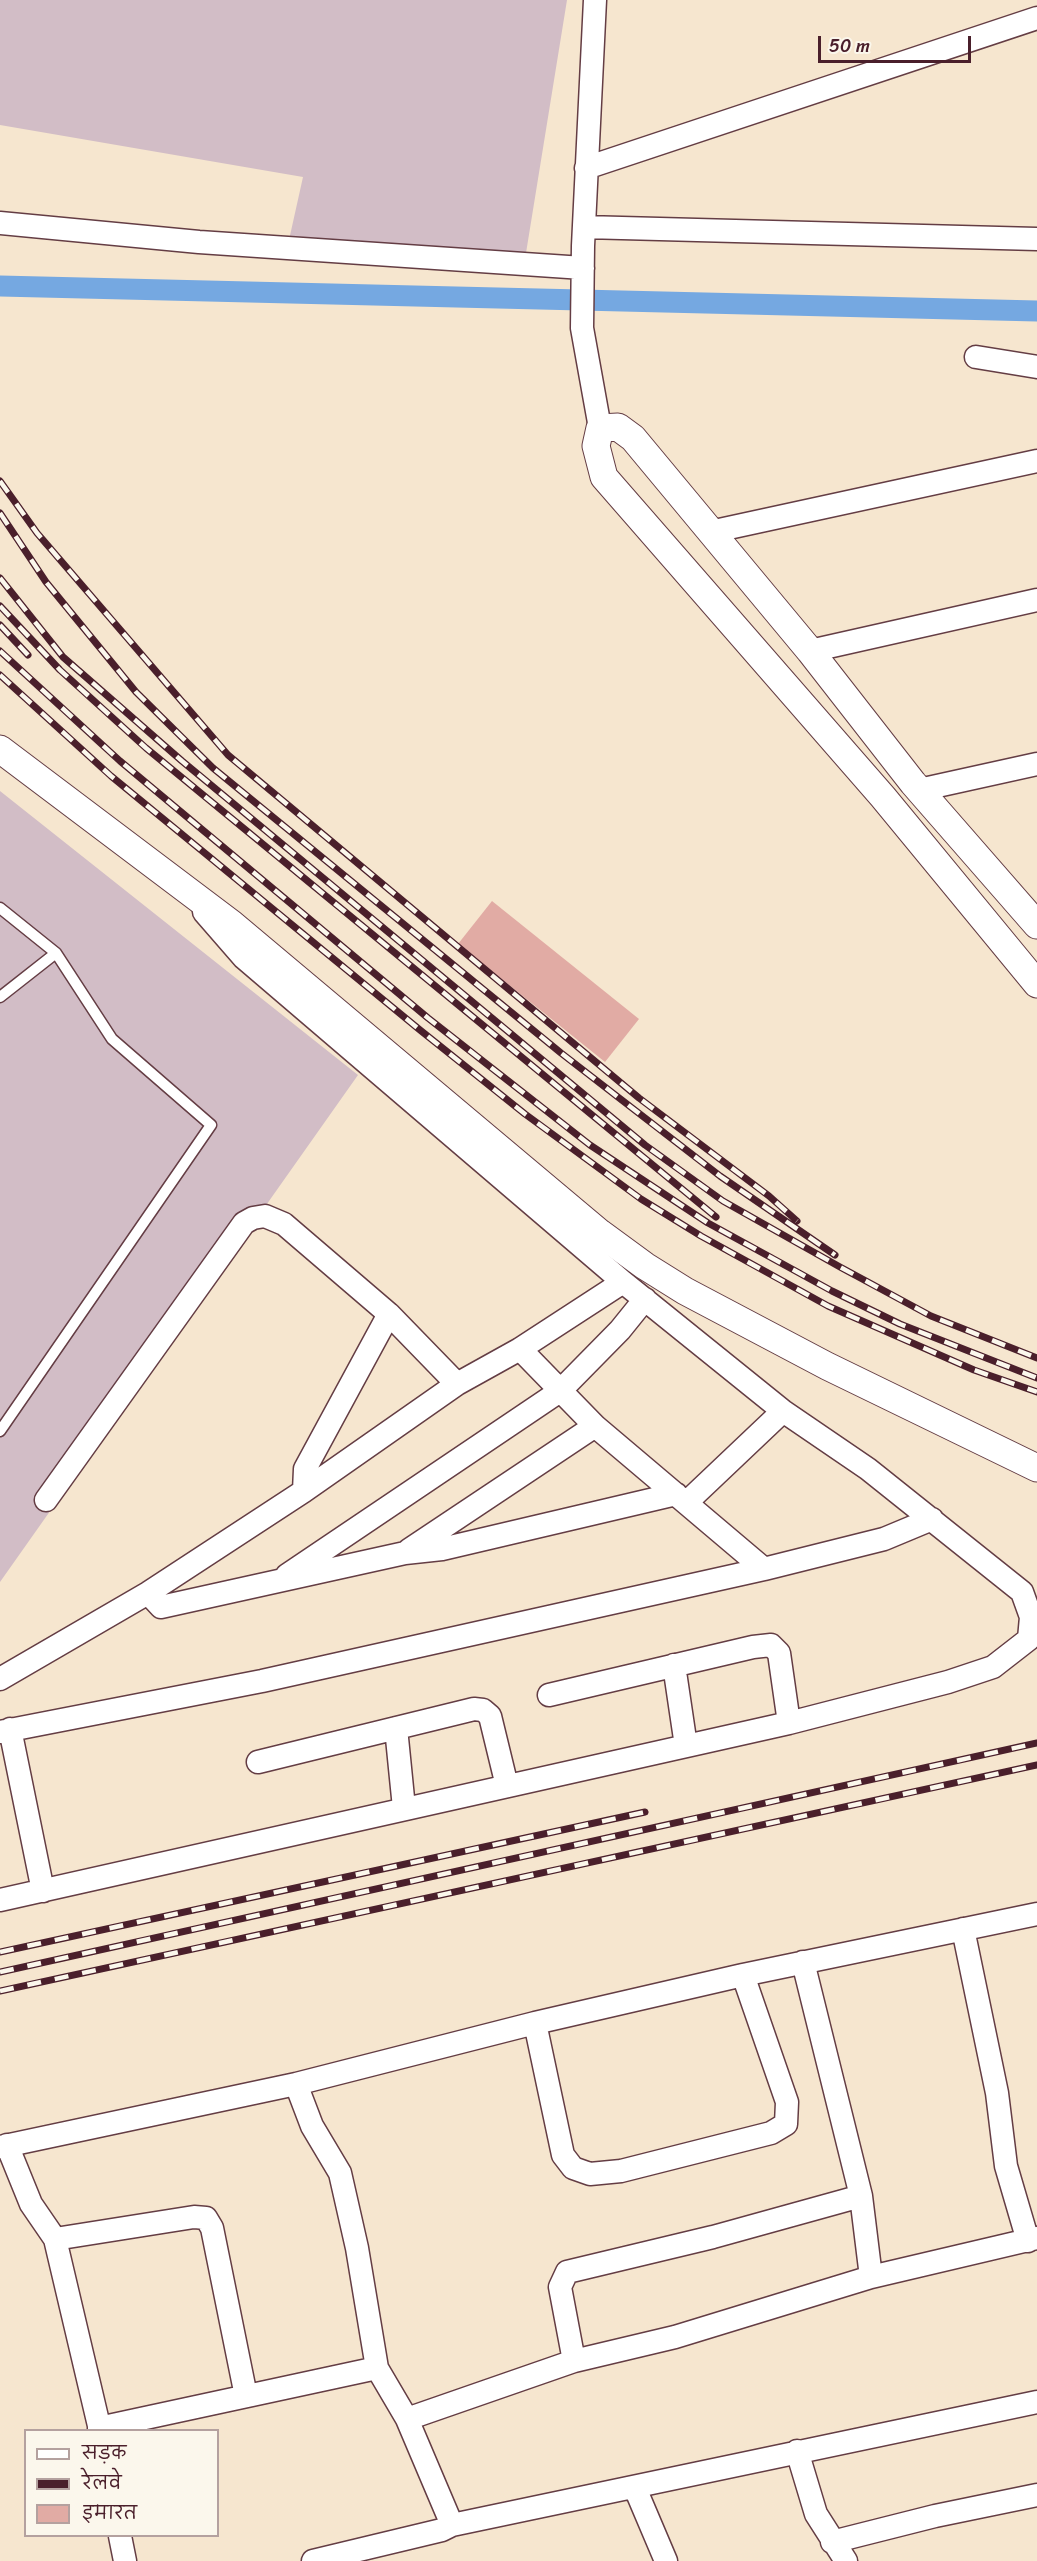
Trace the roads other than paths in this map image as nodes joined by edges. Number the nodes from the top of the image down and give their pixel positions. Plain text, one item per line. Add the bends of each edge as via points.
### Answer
1 (595, 0) edge
2 (1037, 18) edge
3 (586, 168) junction
4 (0, 224) edge
5 (584, 227) junction
6 (1037, 239) edge
7 (583, 277) junction
8 (975, 357) dead end
9 (1037, 367) edge
10 (600, 428) junction
11 (1037, 461) edge
12 (710, 532) junction
13 (1037, 600) edge
14 (810, 651) junction
15 (0, 749) edge
16 (1037, 764) edge
17 (919, 789) junction
18 (179, 884) junction
19 (0, 908) edge
20 (1037, 925) edge
21 (56, 953) junction
22 (1037, 984) edge
23 (0, 997) edge
24 (623, 1282) junction
25 (645, 1299) junction
26 (389, 1314) junction
27 (520, 1349) junction
28 (457, 1384) junction
29 (560, 1391) junction
30 (783, 1411) junction
31 (595, 1426) junction
32 (0, 1431) edge
33 (1037, 1468) edge
34 (304, 1491) junction
35 (681, 1498) junction
36 (46, 1500) dead end
37 (932, 1519) junction
38 (405, 1553) junction
39 (764, 1569) junction
40 (274, 1583) junction
41 (148, 1593) junction
42 (674, 1665) junction
43 (0, 1679) edge
44 (549, 1695) dead end
45 (789, 1723) junction
46 (396, 1728) junction
47 (5, 1731) edge
48 (686, 1746) junction
49 (258, 1762) dead end
50 (507, 1786) junction
51 (404, 1808) junction
52 (43, 1891) junction
53 (0, 1900) edge
54 (1037, 1914) edge
55 (963, 1929) junction
56 (803, 1962) junction
57 (743, 1975) junction
58 (536, 2023) junction
59 (296, 2084) junction
60 (3, 2146) edge
61 (861, 2196) junction
62 (55, 2239) junction
63 (1033, 2240) edge
64 (871, 2277) junction
65 (574, 2361) junction
66 (377, 2368) junction
67 (246, 2396) junction
68 (1037, 2402) edge
69 (407, 2419) junction
70 (99, 2429) edge
71 (797, 2451) junction
72 (635, 2488) junction
73 (1037, 2495) edge
74 (452, 2524) junction
75 (120, 2537) edge
76 (832, 2542) junction
77 (125, 2561) edge
78 (313, 2561) edge
79 (666, 2561) edge
80 (846, 2561) edge

1 - 3 street
2 - 3 street
3 - 5 street
4 - 7 street
5 - 6 street
5 - 7 street
7 - 10 street via 582,328
8 - 9 street
10 - 12 street via 618,427 633,438
10 - 22 street via 596,446 604,477 883,797
11 - 12 street
12 - 14 street
13 - 14 street
14 - 17 street
15 - 18 street
16 - 17 street
17 - 20 street
18 - 24 street via 244,958
18 - 33 street via 232,924 600,1233 645,1266 827,1366
19 - 21 lane
21 - 23 lane
21 - 32 lane via 112,1039 211,1125
24 - 25 street
24 - 27 street
25 - 29 street
25 - 30 street
26 - 28 street
26 - 34 street via 305,1469
26 - 36 street via 284,1224 265,1216 253,1218 244,1223
27 - 28 street
27 - 29 street
28 - 34 street
29 - 31 street
29 - 40 street
30 - 35 street
30 - 37 street
31 - 35 street
31 - 38 street
34 - 41 street
35 - 38 street via 442,1549
35 - 39 street
37 - 39 street via 885,1539
37 - 45 street via 1022,1592 1031,1617 1029,1639 993,1667 948,1683
38 - 40 street
39 - 47 street via 262,1681
40 - 41 street via 162,1607
41 - 43 street
42 - 44 street
42 - 45 street via 771,1646 779,1653
42 - 48 street
45 - 48 street
46 - 49 street
46 - 50 street via 474,1708 483,1710 490,1716
46 - 51 street
47 - 52 street
48 - 50 street
50 - 51 street
51 - 52 street
52 - 53 street
54 - 55 street
55 - 56 street
55 - 63 street via 998,2093 1006,2166
56 - 57 street
56 - 61 street
57 - 58 street
57 - 58 street via 787,2102 786,2124 771,2133 621,2171 590,2174 573,2168 563,2155
58 - 59 street
59 - 60 street
59 - 66 street via 312,2126 340,2173
60 - 62 street
61 - 64 street
61 - 65 street via 567,2272 560,2287
62 - 67 street via 206,2218 212,2228
62 - 70 street
63 - 64 street
64 - 65 street via 675,2337
65 - 69 street
66 - 67 street
66 - 69 street
67 - 70 street
68 - 71 street
69 - 74 street
71 - 72 street
71 - 76 street via 816,2514
72 - 74 street
72 - 79 street
73 - 76 street
74 - 78 street via 442,2530
75 - 77 street
76 - 80 street

